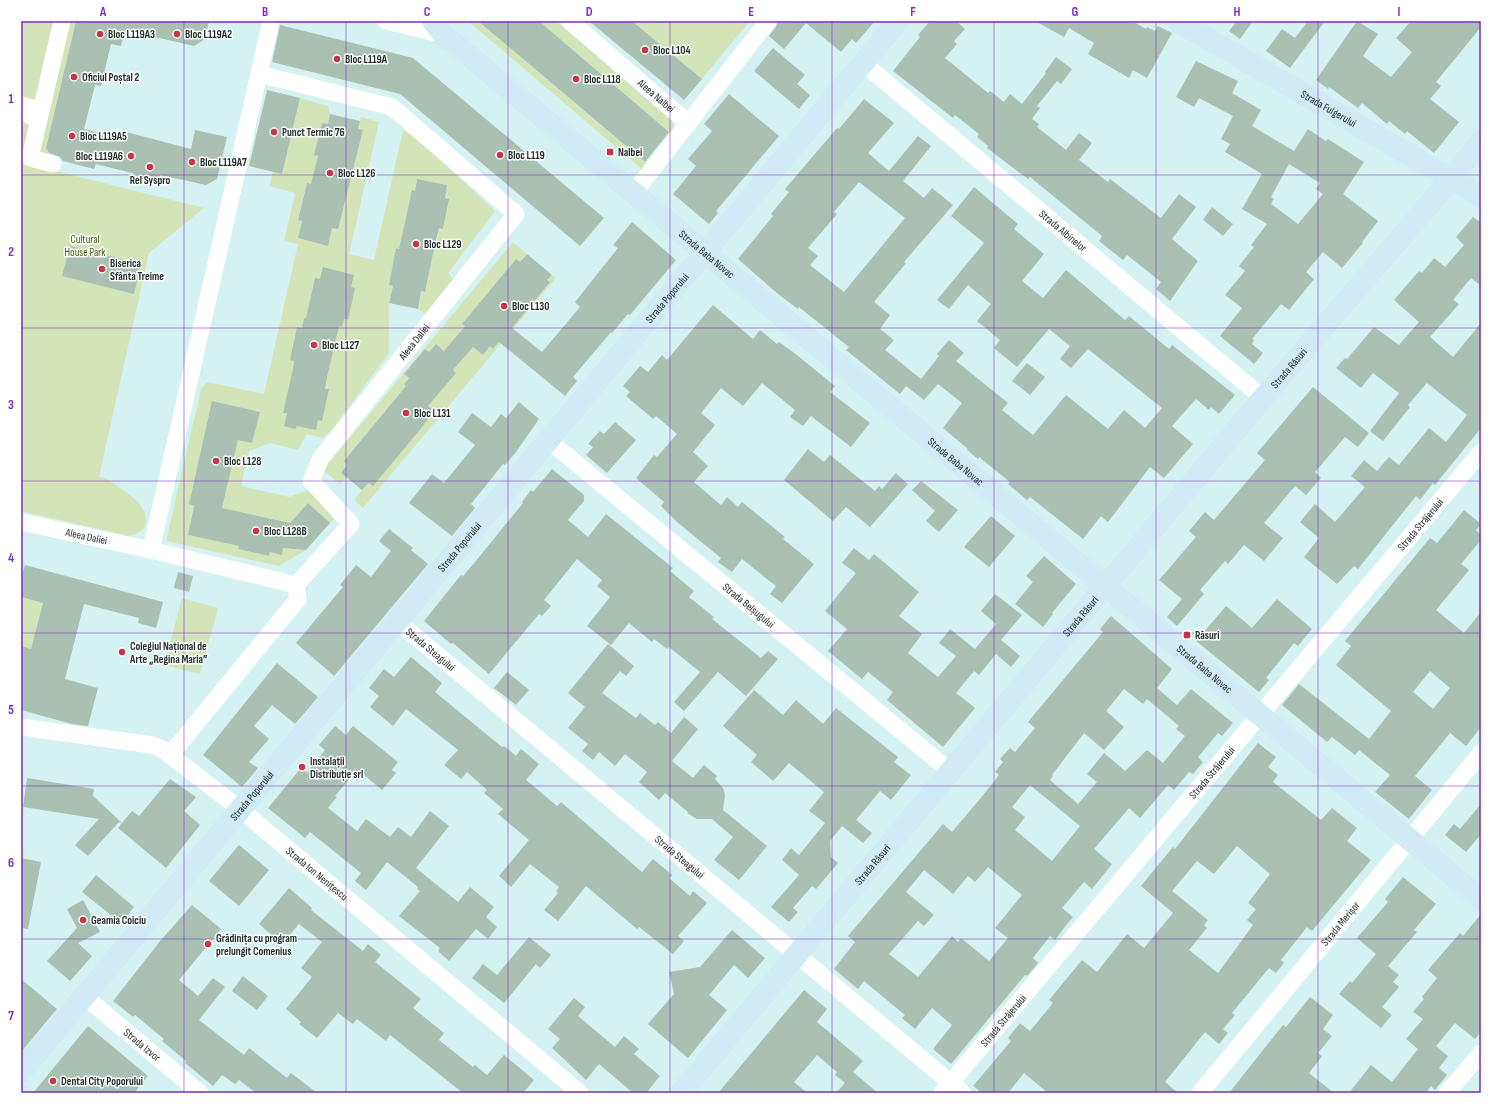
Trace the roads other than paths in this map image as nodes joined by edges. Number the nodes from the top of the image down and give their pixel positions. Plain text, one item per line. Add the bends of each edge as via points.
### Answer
1 (62, 21) edge
2 (271, 21) edge
3 (386, 21) edge
4 (570, 21) edge
5 (768, 21) edge
6 (898, 21) edge
7 (1177, 21) edge
8 (438, 28) edge
9 (863, 63) junction
10 (259, 74) junction
11 (688, 123) junction
12 (1481, 141) edge
13 (54, 164) dead end
14 (1451, 179) junction
15 (633, 194) junction
16 (1481, 196) edge
17 (704, 253) junction
18 (1263, 398) junction
19 (548, 440) junction
20 (1481, 452) edge
21 (21, 522) edge
22 (151, 550) junction
23 (296, 585) junction
24 (1106, 587) junction
25 (397, 621) junction
26 (1260, 714) junction
27 (21, 727) edge
28 (1481, 753) edge
29 (170, 754) junction
30 (950, 771) junction
31 (240, 810) junction
32 (1409, 840) junction
33 (1481, 899) edge
34 (796, 954) junction
35 (84, 996) junction
36 (1481, 1053) edge
37 (21, 1072) edge
38 (952, 1090) edge
39 (200, 1093) edge
40 (580, 1093) edge
41 (681, 1093) edge
42 (1200, 1093) edge
43 (1448, 1093) edge

1 - 13 street via 30,158
2 - 10 street
3 - 8 street
4 - 11 street, Aleea Nalbei
5 - 11 street
6 - 9 street, Strada Poporului
7 - 14 street, Strada Fulgerului
8 - 15 street, Strada Baba Novac
9 - 17 street, Strada Poporului
9 - 18 street, Strada Albinelor
10 - 22 street
10 - 23 street, Aleea Daliei via 392,107 516,214 321,458 311,481 351,524
11 - 15 street
12 - 14 street, Strada Răsuri
14 - 16 street, Strada Fulgerului
14 - 18 street, Strada Răsuri
15 - 17 street, Strada Baba Novac
17 - 19 street, Strada Poporului
17 - 24 street, Strada Baba Novac
18 - 24 street, Strada Răsuri
19 - 25 street, Strada Poporului
19 - 30 street, Strada Belșugului
20 - 26 street, Strada Străjerului
21 - 22 street, Aleea Daliei
22 - 23 street, Aleea Daliei
23 - 29 street via 298,599
24 - 26 street, Strada Baba Novac
24 - 30 street, Strada Răsuri
25 - 31 street, Strada Poporului
25 - 34 street, Strada Steagului
26 - 32 street, Strada Baba Novac
26 - 38 street, Strada Străjerului
27 - 29 street, Strada Ion Nenițescu via 152,745
28 - 32 street, Strada Merișor
29 - 31 street, Strada Ion Nenițescu
30 - 34 street, Strada Răsuri
31 - 35 street, Strada Poporului
31 - 40 street, Strada Ion Nenițescu
32 - 33 street, Strada Baba Novac
32 - 42 street, Strada Merișor
34 - 38 street, Strada Steagului
34 - 41 street, Strada Răsuri
35 - 37 street, Strada Poporului
35 - 39 street, Strada Izvor
36 - 43 street

